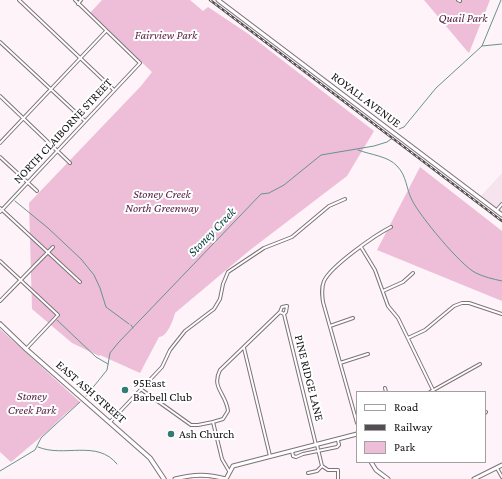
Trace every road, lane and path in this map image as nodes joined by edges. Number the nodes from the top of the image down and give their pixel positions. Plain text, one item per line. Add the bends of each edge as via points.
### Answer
1 (19, 0) edge
2 (76, 0) edge
3 (81, 0) edge
4 (218, 0) edge
5 (78, 4) junction
6 (106, 31) junction
7 (0, 42) edge
8 (80, 57) junction
9 (51, 89) junction
10 (115, 90) junction
11 (0, 96) edge
12 (24, 119) junction
13 (85, 121) junction
14 (0, 143) edge
15 (57, 150) junction
16 (0, 157) edge
17 (70, 163) dead end
18 (28, 183) junction
19 (37, 191) dead end
20 (345, 199) dead end
21 (502, 204) edge
22 (1, 209) edge
23 (496, 211) junction
24 (0, 212) edge
25 (502, 215) edge
26 (391, 227) dead end
27 (53, 247) dead end
28 (361, 247) junction
29 (47, 252) junction
30 (0, 261) edge
31 (413, 273) dead end
32 (20, 279) junction
33 (80, 282) dead end
34 (383, 291) junction
35 (0, 301) edge
36 (280, 312) junction
37 (284, 314) junction
38 (502, 314) edge
39 (353, 318) dead end
40 (0, 324) edge
41 (330, 326) junction
42 (408, 338) junction
43 (244, 348) junction
44 (26, 349) junction
45 (368, 354) dead end
46 (340, 363) junction
47 (480, 364) dead end
48 (385, 388) dead end
49 (142, 390) junction
50 (386, 391) edge
51 (432, 391) edge
52 (356, 419) edge
53 (110, 422) junction
54 (213, 422) junction
55 (356, 434) edge
56 (338, 440) junction
57 (316, 446) junction
58 (292, 451) junction
59 (318, 452) junction
60 (270, 456) junction
61 (372, 463) edge
62 (502, 465) edge
63 (322, 466) junction
64 (497, 468) junction
65 (229, 470) junction
66 (308, 473) dead end
67 (502, 477) edge
68 (164, 479) edge
69 (175, 479) edge
70 (226, 479) edge
71 (338, 479) edge
72 (388, 479) edge
73 (474, 479) edge

1 - 8 street
2 - 5 street
3 - 5 street
4 - 23 street, ROYALL AVENUE
5 - 6 street
6 - 8 street
6 - 10 street, NORTH CLAIBORNE STREET via 140,63
7 - 9 street
8 - 9 street
8 - 10 street
9 - 12 street
9 - 13 street
10 - 13 street, NORTH CLAIBORNE STREET
11 - 12 street
12 - 14 street
12 - 15 street
13 - 15 street, NORTH CLAIBORNE STREET
15 - 17 street
15 - 18 street, NORTH CLAIBORNE STREET
16 - 18 street
18 - 19 street
18 - 22 street, NORTH CLAIBORNE STREET
20 - 49 street via 329,206 292,237 264,248 228,272 217,304 185,331 170,350 162,367
21 - 23 street
22 - 24 street, NORTH CLAIBORNE STREET
22 - 29 street
23 - 25 street, ROYALL AVENUE
26 - 28 street
27 - 29 street
28 - 34 street via 373,265
28 - 41 street via 328,275 324,282 322,296
29 - 32 street
29 - 33 street
30 - 32 street
31 - 34 street via 403,282
32 - 35 street
32 - 44 street via 58,315
34 - 42 street via 388,306 398,318
36 - 37 street
36 - 37 street via 282,307 287,306
36 - 43 street
37 - 57 street, PINE RIDGE LANE
38 - 42 street via 470,303 462,303 454,306 425,330
39 - 41 street
40 - 44 main road, EAST ASH STREET
41 - 46 street
42 - 51 street
43 - 54 street via 220,370 216,378 216,384 225,399 228,411 223,419
43 - 60 street
44 - 53 main road, EAST ASH STREET
45 - 46 street
46 - 52 street
47 - 51 street
48 - 50 street
49 - 53 street
49 - 54 street via 191,425
53 - 68 main road, EAST ASH STREET via 150,458
54 - 65 street via 222,459
55 - 56 street
56 - 57 street
56 - 59 street via 338,446
57 - 58 street
57 - 59 street, PINE RIDGE LANE
58 - 59 street via 295,457
58 - 60 street
59 - 63 street, PINE RIDGE LANE
60 - 65 street via 233,466
61 - 72 street
62 - 64 street
63 - 66 street via 317,471
63 - 71 street via 328,470 338,470
64 - 67 street
64 - 73 street
65 - 70 street
69 - 70 street via 205,474

